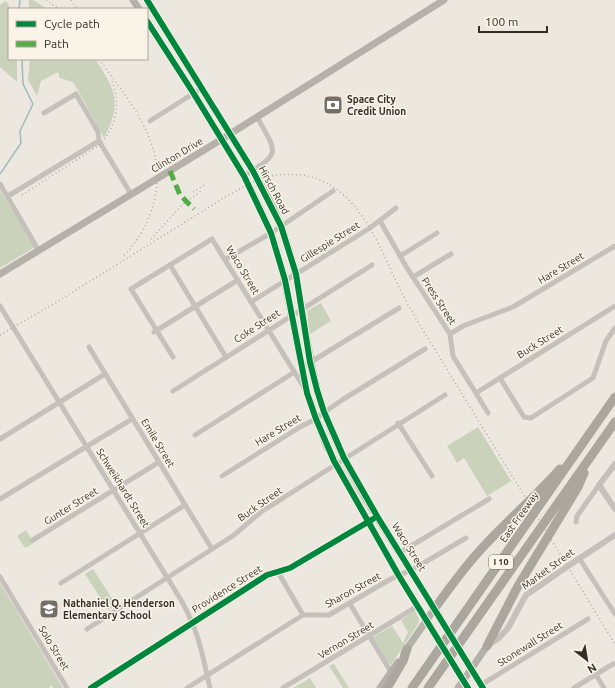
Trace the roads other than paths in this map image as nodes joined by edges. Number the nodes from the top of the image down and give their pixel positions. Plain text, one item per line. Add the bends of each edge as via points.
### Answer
1 (147, 0) edge
2 (444, 0) edge
3 (148, 23) edge
4 (202, 88) junction
5 (194, 94) junction
6 (44, 113) dead end
7 (257, 117) junction
8 (150, 121) dead end
9 (230, 134) junction
10 (221, 140) junction
11 (100, 141) junction
12 (253, 170) junction
13 (244, 176) junction
14 (0, 184) edge
15 (333, 191) dead end
16 (131, 194) junction
17 (6, 195) junction
18 (396, 208) dead end
19 (380, 221) junction
20 (281, 226) junction
21 (271, 233) junction
22 (437, 233) dead end
23 (615, 246) edge
24 (39, 251) junction
25 (451, 254) dead end
26 (400, 256) junction
27 (226, 260) junction
28 (170, 265) junction
29 (372, 265) dead end
30 (0, 274) edge
31 (296, 274) junction
32 (413, 277) junction
33 (238, 280) junction
34 (286, 280) junction
35 (251, 302) junction
36 (0, 306) edge
37 (195, 306) junction
38 (615, 306) edge
39 (302, 308) junction
40 (399, 308) dead end
41 (292, 314) junction
42 (615, 328) edge
43 (268, 330) junction
44 (155, 331) junction
45 (450, 334) junction
46 (89, 347) dead end
47 (425, 349) dead end
48 (173, 357) dead end
49 (226, 357) junction
50 (310, 362) junction
51 (301, 368) junction
52 (293, 373) junction
53 (105, 374) junction
54 (500, 378) junction
55 (173, 391) dead end
56 (307, 393) junction
57 (476, 393) junction
58 (445, 395) dead end
59 (615, 397) edge
60 (60, 402) junction
61 (324, 412) junction
62 (488, 413) dead end
63 (132, 418) junction
64 (316, 419) junction
65 (615, 422) edge
66 (398, 423) junction
67 (195, 435) dead end
68 (588, 436) junction
69 (0, 438) edge
70 (86, 446) junction
71 (344, 458) junction
72 (588, 461) junction
73 (159, 462) junction
74 (615, 464) edge
75 (336, 465) junction
76 (222, 476) dead end
77 (432, 476) dead end
78 (599, 485) junction
79 (113, 491) junction
80 (0, 499) edge
81 (489, 499) dead end
82 (185, 505) junction
83 (615, 509) edge
84 (377, 516) junction
85 (368, 521) junction
86 (576, 522) dead end
87 (140, 534) junction
88 (615, 535) edge
89 (466, 538) dead end
90 (33, 540) dead end
91 (212, 549) junction
92 (401, 552) junction
93 (579, 558) junction
94 (411, 570) junction
95 (278, 572) junction
96 (0, 576) edge
97 (399, 576) junction
98 (168, 578) junction
99 (61, 583) dead end
100 (350, 604) junction
101 (418, 606) junction
102 (437, 612) junction
103 (615, 614) edge
104 (303, 615) junction
105 (588, 619) dead end
106 (193, 622) junction
107 (428, 623) junction
108 (88, 629) dead end
109 (370, 637) junction
110 (487, 646) junction
111 (407, 649) junction
112 (613, 664) dead end
113 (469, 666) junction
114 (391, 672) junction
115 (207, 675) junction
116 (596, 675) junction
117 (463, 680) junction
118 (381, 687) edge
119 (482, 687) edge
120 (67, 688) edge
121 (91, 688) edge
122 (187, 688) edge
123 (210, 688) edge
124 (283, 688) edge
125 (412, 688) edge
126 (428, 688) edge
127 (458, 688) edge
128 (468, 688) edge
129 (574, 688) edge
130 (604, 688) edge

1 - 4 main road, Hirsch Road
2 - 7 main road, Clinton Drive
3 - 5 main road, Hirsch Road
4 - 5 street
4 - 9 main road, Hirsch Road
5 - 8 street
5 - 10 main road, Hirsch Road
6 - 11 street via 76,94 98,132
7 - 9 main road, Clinton Drive
7 - 12 street via 274,150 266,162
9 - 10 main road, Clinton Drive
9 - 12 main road, Hirsch Road
10 - 13 main road, Hirsch Road
10 - 16 main road, Clinton Drive
11 - 16 street
11 - 17 street
12 - 13 street
12 - 20 main road, Hirsch Road
13 - 21 main road, Hirsch Road
14 - 17 street
15 - 20 street
16 - 24 main road, Clinton Drive
17 - 24 street
18 - 19 street, Gillespie Street
19 - 26 street, Press Street
19 - 31 street, Gillespie Street
20 - 21 street
20 - 31 main road, Hirsch Road
21 - 27 street
21 - 34 main road, Hirsch Road
22 - 26 street
23 - 45 street, Hare Street via 513,307 493,317 463,326
24 - 30 main road, Clinton Drive
25 - 32 street
26 - 32 street, Press Street
27 - 28 street, Waco Street via 212,239
27 - 33 street, Waco Street
28 - 37 street
28 - 44 street via 131,289
29 - 39 street, Coke Street
31 - 34 street, Gillespie Street
31 - 39 main road, Hirsch Road
32 - 45 street, Press Street
33 - 35 street, Waco Street
33 - 37 street
34 - 35 street, Gillespie Street
34 - 41 main road, Hirsch Road
35 - 43 street, Waco Street
36 - 60 street, Schweikhardt Street
37 - 44 street
37 - 49 street
38 - 54 street, Buck Street
39 - 41 street, Coke Street
39 - 50 main road, Hirsch Road
40 - 50 street
41 - 43 street, Coke Street
41 - 51 main road, Hirsch Road
42 - 54 street via 606,341 595,376 530,418 526,419
43 - 49 street, Coke Street
43 - 52 street, Waco Street
44 - 48 street
45 - 57 street, Press Street via 453,356
46 - 53 street, Emile Street
47 - 61 street, Hare Street
49 - 55 street, Coke Street
50 - 51 street
50 - 61 main road, Hirsch Road
51 - 56 main road, Hirsch Road
52 - 56 street, Waco Street
52 - 67 street
53 - 60 street
53 - 63 street, Emile Street
54 - 57 street, Buck Street
56 - 64 main road, Hirsch Road
57 - 62 street, Press Street
58 - 66 street, Buck Street
59 - 68 highway, East Freeway / I 10
60 - 69 street
60 - 70 street, Schweikhardt Street
61 - 64 street, Hare Street
61 - 71 main road, Waco Street
63 - 70 street
63 - 73 street, Emile Street
64 - 75 main road
64 - 76 street, Hare Street
65 - 72 highway, I 10
66 - 71 street, Buck Street
66 - 77 street
68 - 102 highway via 546,485 474,557
68 - 125 highway, East Freeway / I 10
70 - 79 street, Schweikhardt Street
70 - 80 street
71 - 75 street, Buck Street
71 - 84 main road, Waco Street
72 - 110 highway via 578,487 518,586
72 - 126 highway, I 10
73 - 79 street, Gunter Street
73 - 82 street, Emile Street
74 - 78 street
75 - 85 main road
75 - 91 street, Buck Street via 261,512 234,535
78 - 83 street
78 - 86 street via 577,516
79 - 87 street, Schweikhardt Street
79 - 90 street, Gunter Street
81 - 92 street
82 - 87 street
82 - 91 street, Emile Street
84 - 85 street, Providence Street
84 - 92 main road, Waco Street
85 - 95 street, Providence Street via 290,568
85 - 97 main road
87 - 98 street, Schweikhardt Street
87 - 99 street
88 - 93 street, Market Street
89 - 94 street, Sharon Street
91 - 98 street, Buck Street
92 - 94 main road, Waco Street
93 - 103 street
93 - 110 street, Market Street via 526,595 508,628
94 - 97 street, Sharon Street
94 - 102 main road, Waco Street
95 - 104 street
95 - 106 street, Providence Street via 267,575
96 - 120 street, Solo Street
97 - 100 street, Sharon Street
97 - 101 main road
98 - 106 street, Schweikhardt Street
98 - 108 street, Buck Street
100 - 104 street, Sharon Street via 329,615
100 - 109 street
101 - 107 main road
101 - 109 street, Vernon Street
102 - 107 main road
102 - 113 main road, Waco Street, bridge
104 - 115 street
105 - 119 street, Stonewall Street
106 - 115 street, Schweikhardt Street
106 - 121 street, Providence Street
107 - 111 main road
107 - 117 main road, bridge
109 - 114 street
109 - 124 street, Vernon Street
110 - 113 main road
111 - 114 main road
111 - 118 highway via 403,661
112 - 116 street
113 - 117 main road
113 - 119 main road, Waco Street
114 - 118 main road
115 - 122 street
115 - 123 street, Schweikhardt Street
116 - 129 street
116 - 130 street
117 - 127 main road
117 - 128 main road

